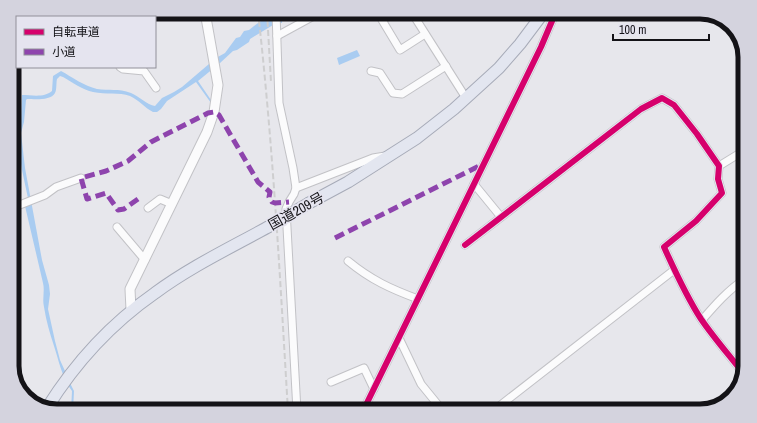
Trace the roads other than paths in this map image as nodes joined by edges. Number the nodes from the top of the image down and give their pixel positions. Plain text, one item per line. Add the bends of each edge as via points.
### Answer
1 (206, 19) edge
2 (276, 19) edge
3 (308, 19) edge
4 (384, 19) edge
5 (418, 19) edge
6 (539, 19) edge
7 (553, 19) edge
8 (425, 34) junction
9 (277, 36) junction
10 (446, 66) junction
11 (122, 68) edge
12 (372, 72) dead end
13 (156, 88) dead end
14 (466, 98) junction
15 (738, 154) edge
16 (390, 156) junction
17 (719, 166) junction
18 (81, 178) dead end
19 (474, 184) junction
20 (296, 188) junction
21 (172, 204) junction
22 (19, 205) edge
23 (148, 208) dead end
24 (501, 217) junction
25 (117, 226) dead end
26 (465, 245) dead end
27 (145, 260) junction
28 (348, 261) dead end
29 (674, 270) junction
30 (738, 284) edge
31 (418, 299) junction
32 (131, 310) junction
33 (702, 320) junction
34 (399, 338) junction
35 (738, 367) edge
36 (331, 382) dead end
37 (374, 389) junction
38 (50, 404) edge
39 (297, 404) edge
40 (366, 404) edge
41 (438, 404) edge
42 (502, 404) edge

1 - 21 street via 218,85 214,112
2 - 9 street
3 - 9 street
4 - 8 street via 382,20 400,50
5 - 8 street
6 - 14 highway, 国道209号 via 499,68
7 - 19 street
8 - 10 street
9 - 20 street via 279,103
10 - 12 street via 402,94 393,93 380,72
10 - 14 street
11 - 13 street via 144,71
14 - 16 highway, 国道209号 via 417,138
15 - 17 street
16 - 20 street via 373,158
16 - 32 highway, 国道209号, bridge via 180,276
17 - 24 street via 674,105 662,98 641,109
17 - 29 street via 718,179 722,193 696,221 664,247
18 - 22 street
19 - 24 street
19 - 31 street
20 - 39 street via 286,209
21 - 23 street via 160,199
21 - 27 street
24 - 26 street
25 - 27 street
27 - 32 street via 130,289
28 - 31 street via 378,282
29 - 33 street
29 - 42 street
30 - 33 street
31 - 34 street
32 - 38 highway, 国道209号 via 74,370
33 - 35 street
34 - 37 street
34 - 41 street via 422,384
36 - 37 street via 364,368
37 - 40 street

